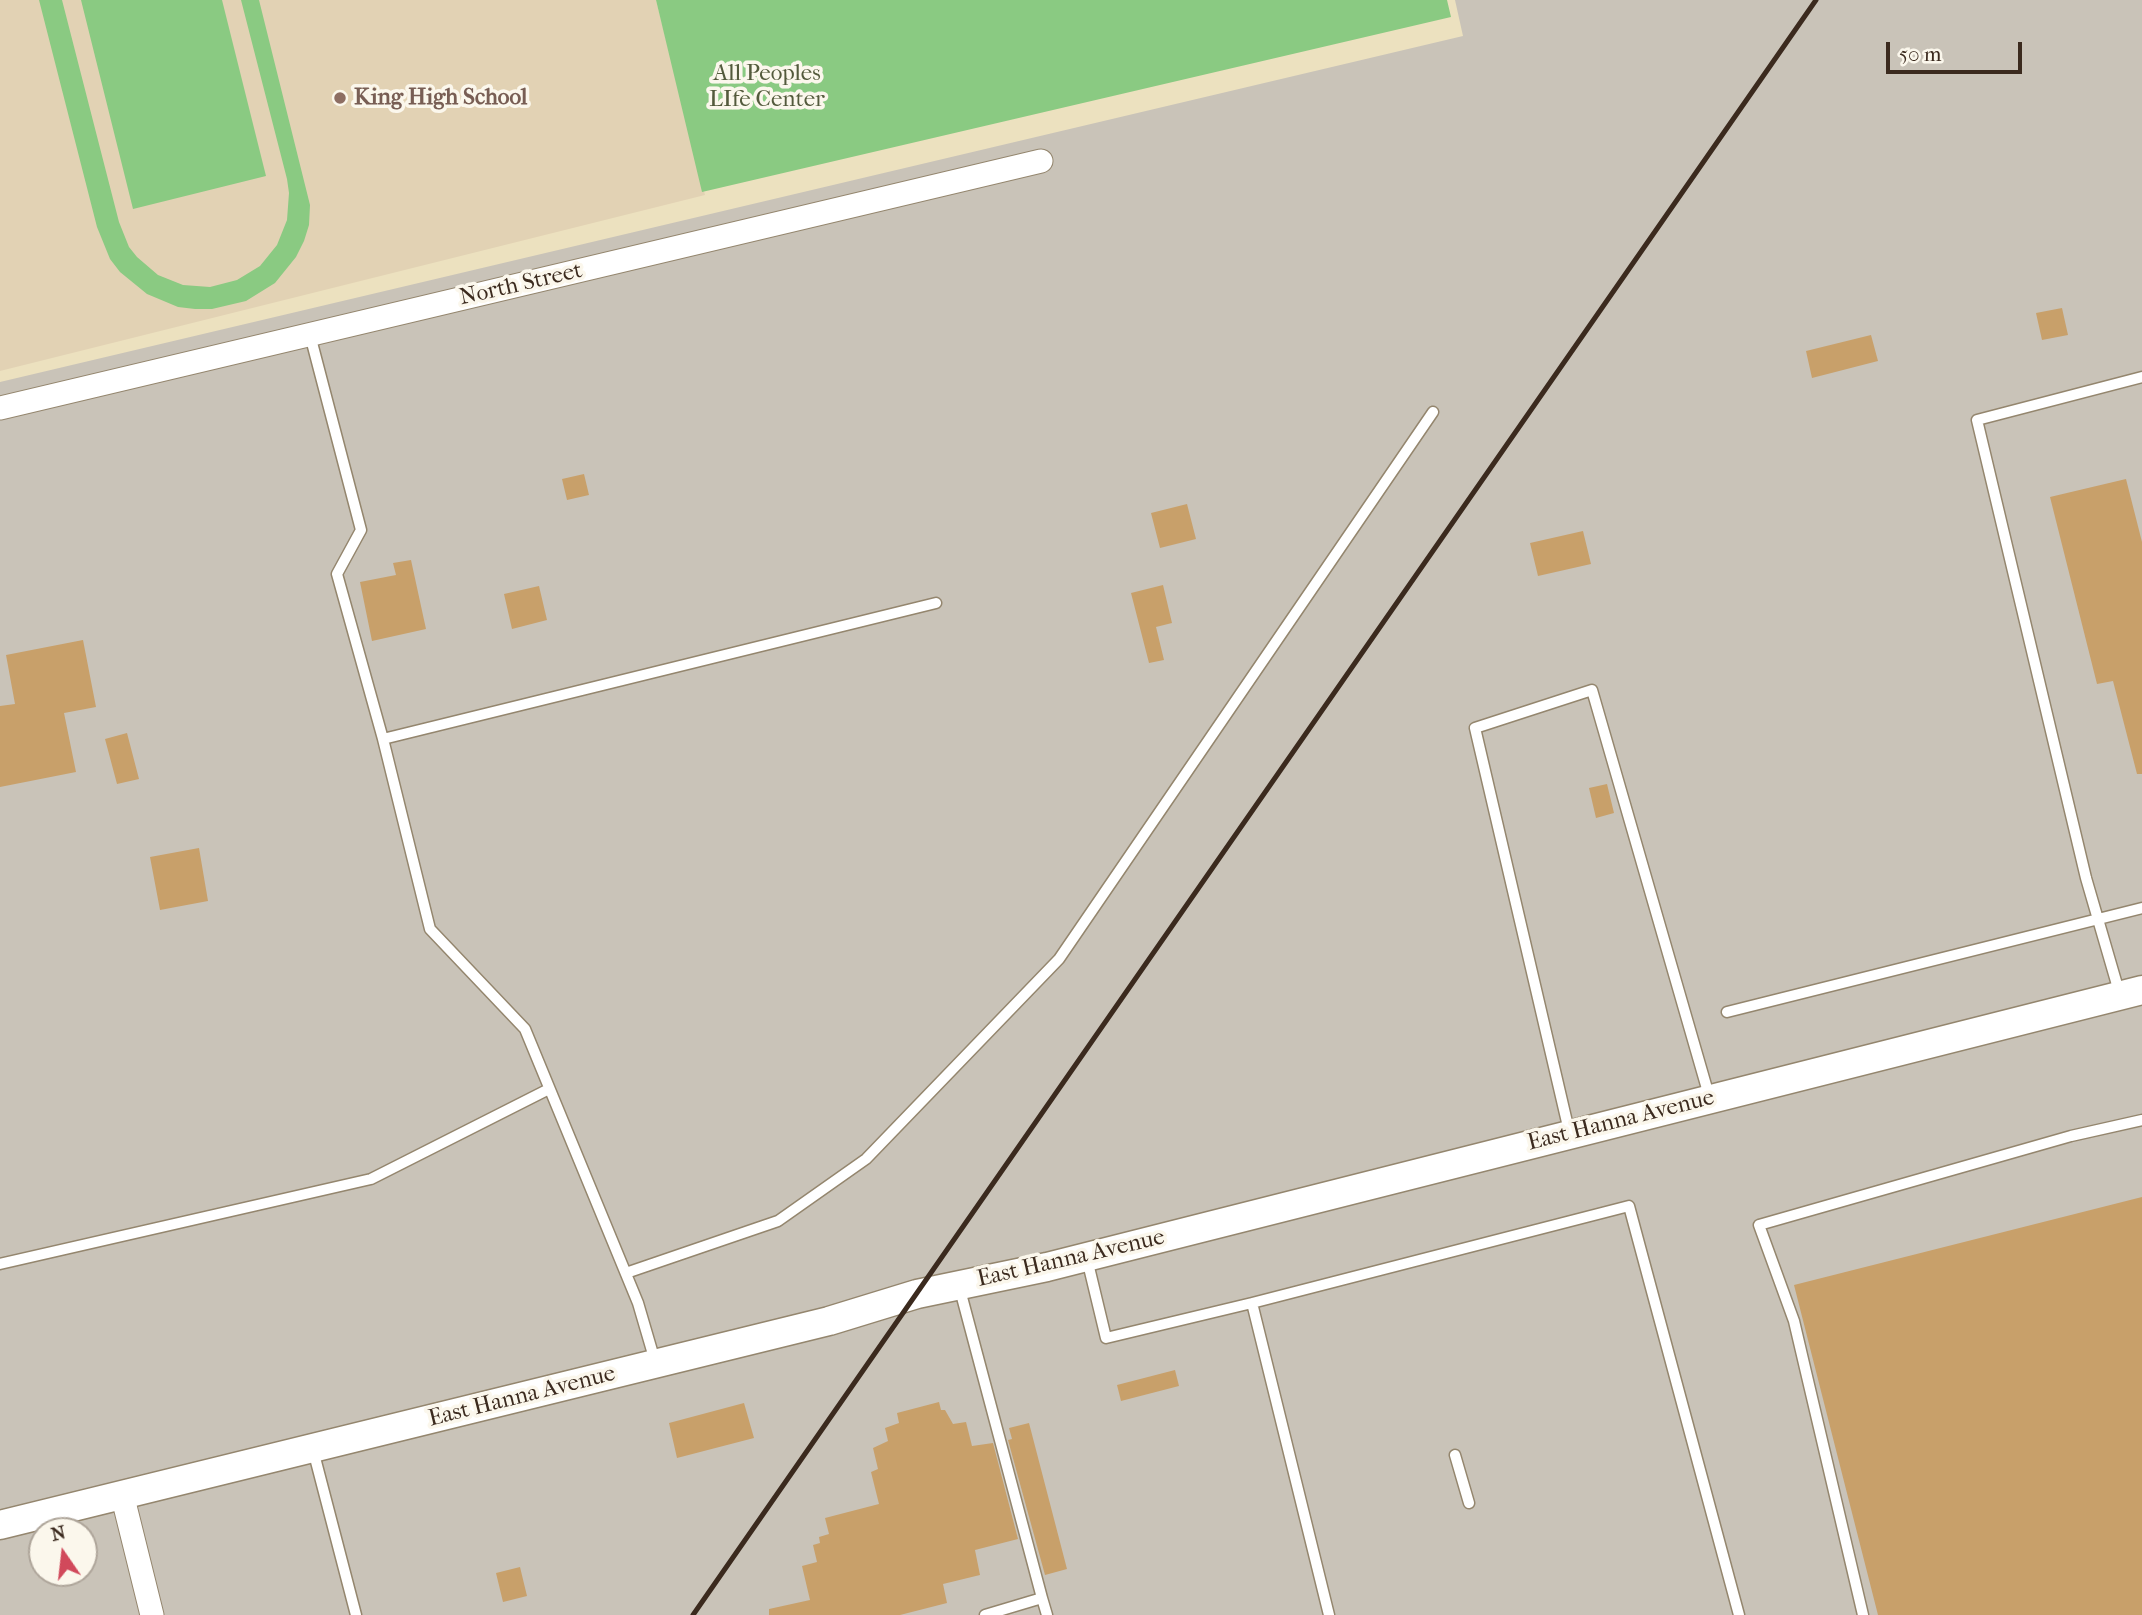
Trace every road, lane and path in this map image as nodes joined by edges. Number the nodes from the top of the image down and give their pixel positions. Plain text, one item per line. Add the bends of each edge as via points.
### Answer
1 (1041, 161) dead end
2 (310, 335) junction
3 (2142, 377) edge
4 (0, 408) edge
5 (1433, 412) dead end
6 (936, 603) dead end
7 (383, 738) junction
8 (2142, 908) edge
9 (2098, 920) junction
10 (2131, 992) edge
11 (1727, 1012) dead end
12 (549, 1089) junction
13 (1710, 1099) junction
14 (2142, 1120) edge
15 (1570, 1135) junction
16 (1087, 1256) junction
17 (0, 1264) edge
18 (626, 1273) junction
19 (959, 1285) junction
20 (1252, 1303) junction
21 (656, 1364) junction
22 (313, 1448) junction
23 (1455, 1455) dead end
24 (122, 1494) junction
25 (1469, 1503) dead end
26 (0, 1525) edge
27 (1042, 1598) junction
28 (152, 1615) edge
29 (356, 1615) edge
30 (985, 1615) edge
31 (1047, 1615) edge
32 (1329, 1615) edge
33 (1739, 1615) edge
34 (1863, 1615) edge

1 - 2 street, North Street
2 - 4 street, North Street
2 - 7 lane via 361,530 337,575
3 - 9 lane via 1977,420
5 - 18 lane via 1059,959 866,1159 778,1221
6 - 7 lane
7 - 12 lane via 430,929 525,1029
8 - 9 lane
9 - 10 lane
9 - 11 lane
10 - 13 street, East Hanna Avenue
12 - 17 lane via 371,1179
12 - 18 lane
13 - 15 street, East Hanna Avenue
13 - 15 lane via 1592,690 1475,728
14 - 34 lane via 1759,1225 1794,1321
15 - 16 street, East Hanna Avenue
16 - 19 street, East Hanna Avenue
16 - 20 lane via 1106,1338
18 - 21 lane
19 - 21 street, East Hanna Avenue
19 - 27 lane
20 - 32 lane
20 - 33 lane via 1629,1206
21 - 22 street, East Hanna Avenue
22 - 24 street, East Hanna Avenue
22 - 29 lane
23 - 25 lane
24 - 26 street, East Hanna Avenue
24 - 28 street
27 - 30 lane
27 - 31 lane

